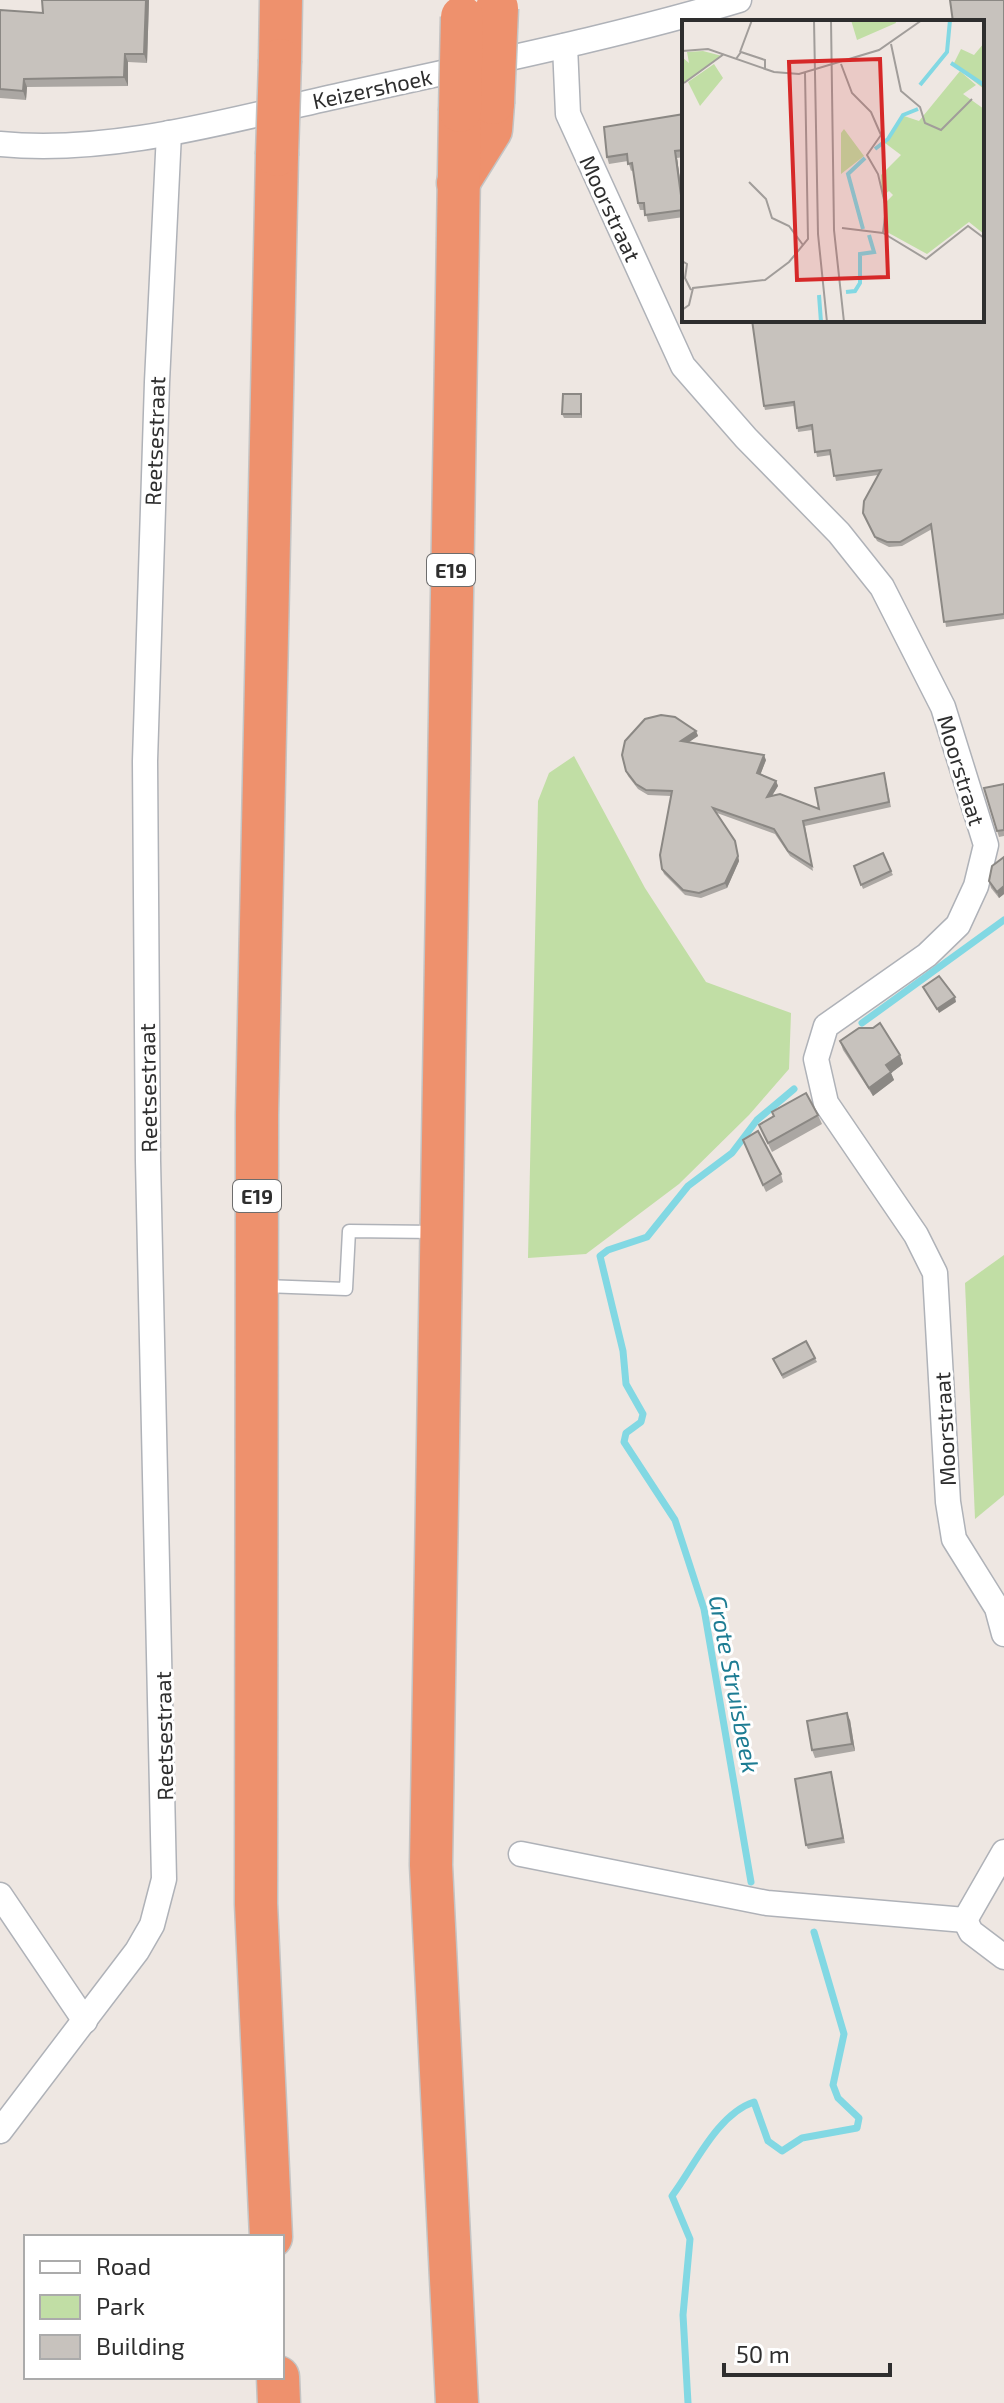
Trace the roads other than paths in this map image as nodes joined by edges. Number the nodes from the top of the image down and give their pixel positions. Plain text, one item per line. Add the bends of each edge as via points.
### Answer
1 (281, 0) edge
2 (739, 0) edge
3 (480, 6) edge
4 (565, 46) junction
5 (169, 133) junction
6 (0, 144) edge
7 (442, 1232) junction
8 (257, 1286) junction
9 (1004, 1634) edge
10 (1004, 1852) edge
11 (521, 1854) dead end
12 (0, 1895) edge
13 (965, 1920) junction
14 (1004, 1957) edge
15 (85, 2021) junction
16 (0, 2131) edge
17 (271, 2235) edge
18 (278, 2379) edge
19 (279, 2403) edge
20 (457, 2403) edge

1 - 8 highway, E19, bridge
2 - 4 street, Keizershoek
3 - 7 highway, E19, bridge via 476,107 457,184
4 - 5 street, Keizershoek
4 - 9 street, Moorstraat via 568,114 683,366 839,533 882,587 943,707 986,845 976,886 958,925 927,955 826,1026 816,1059 826,1103 916,1235 935,1273 954,1539 997,1608
5 - 6 street, Keizershoek via 53,145
5 - 15 street, Reetsestraat via 145,761 165,1868 152,1925
7 - 8 lane via 349,1231 346,1289
7 - 20 highway, E19 via 431,1865
8 - 17 highway, E19 via 256,1904
10 - 13 street
11 - 13 street via 767,1903
12 - 15 street
13 - 14 street via 971,1932
15 - 16 street, Reetsestraat
18 - 19 highway

